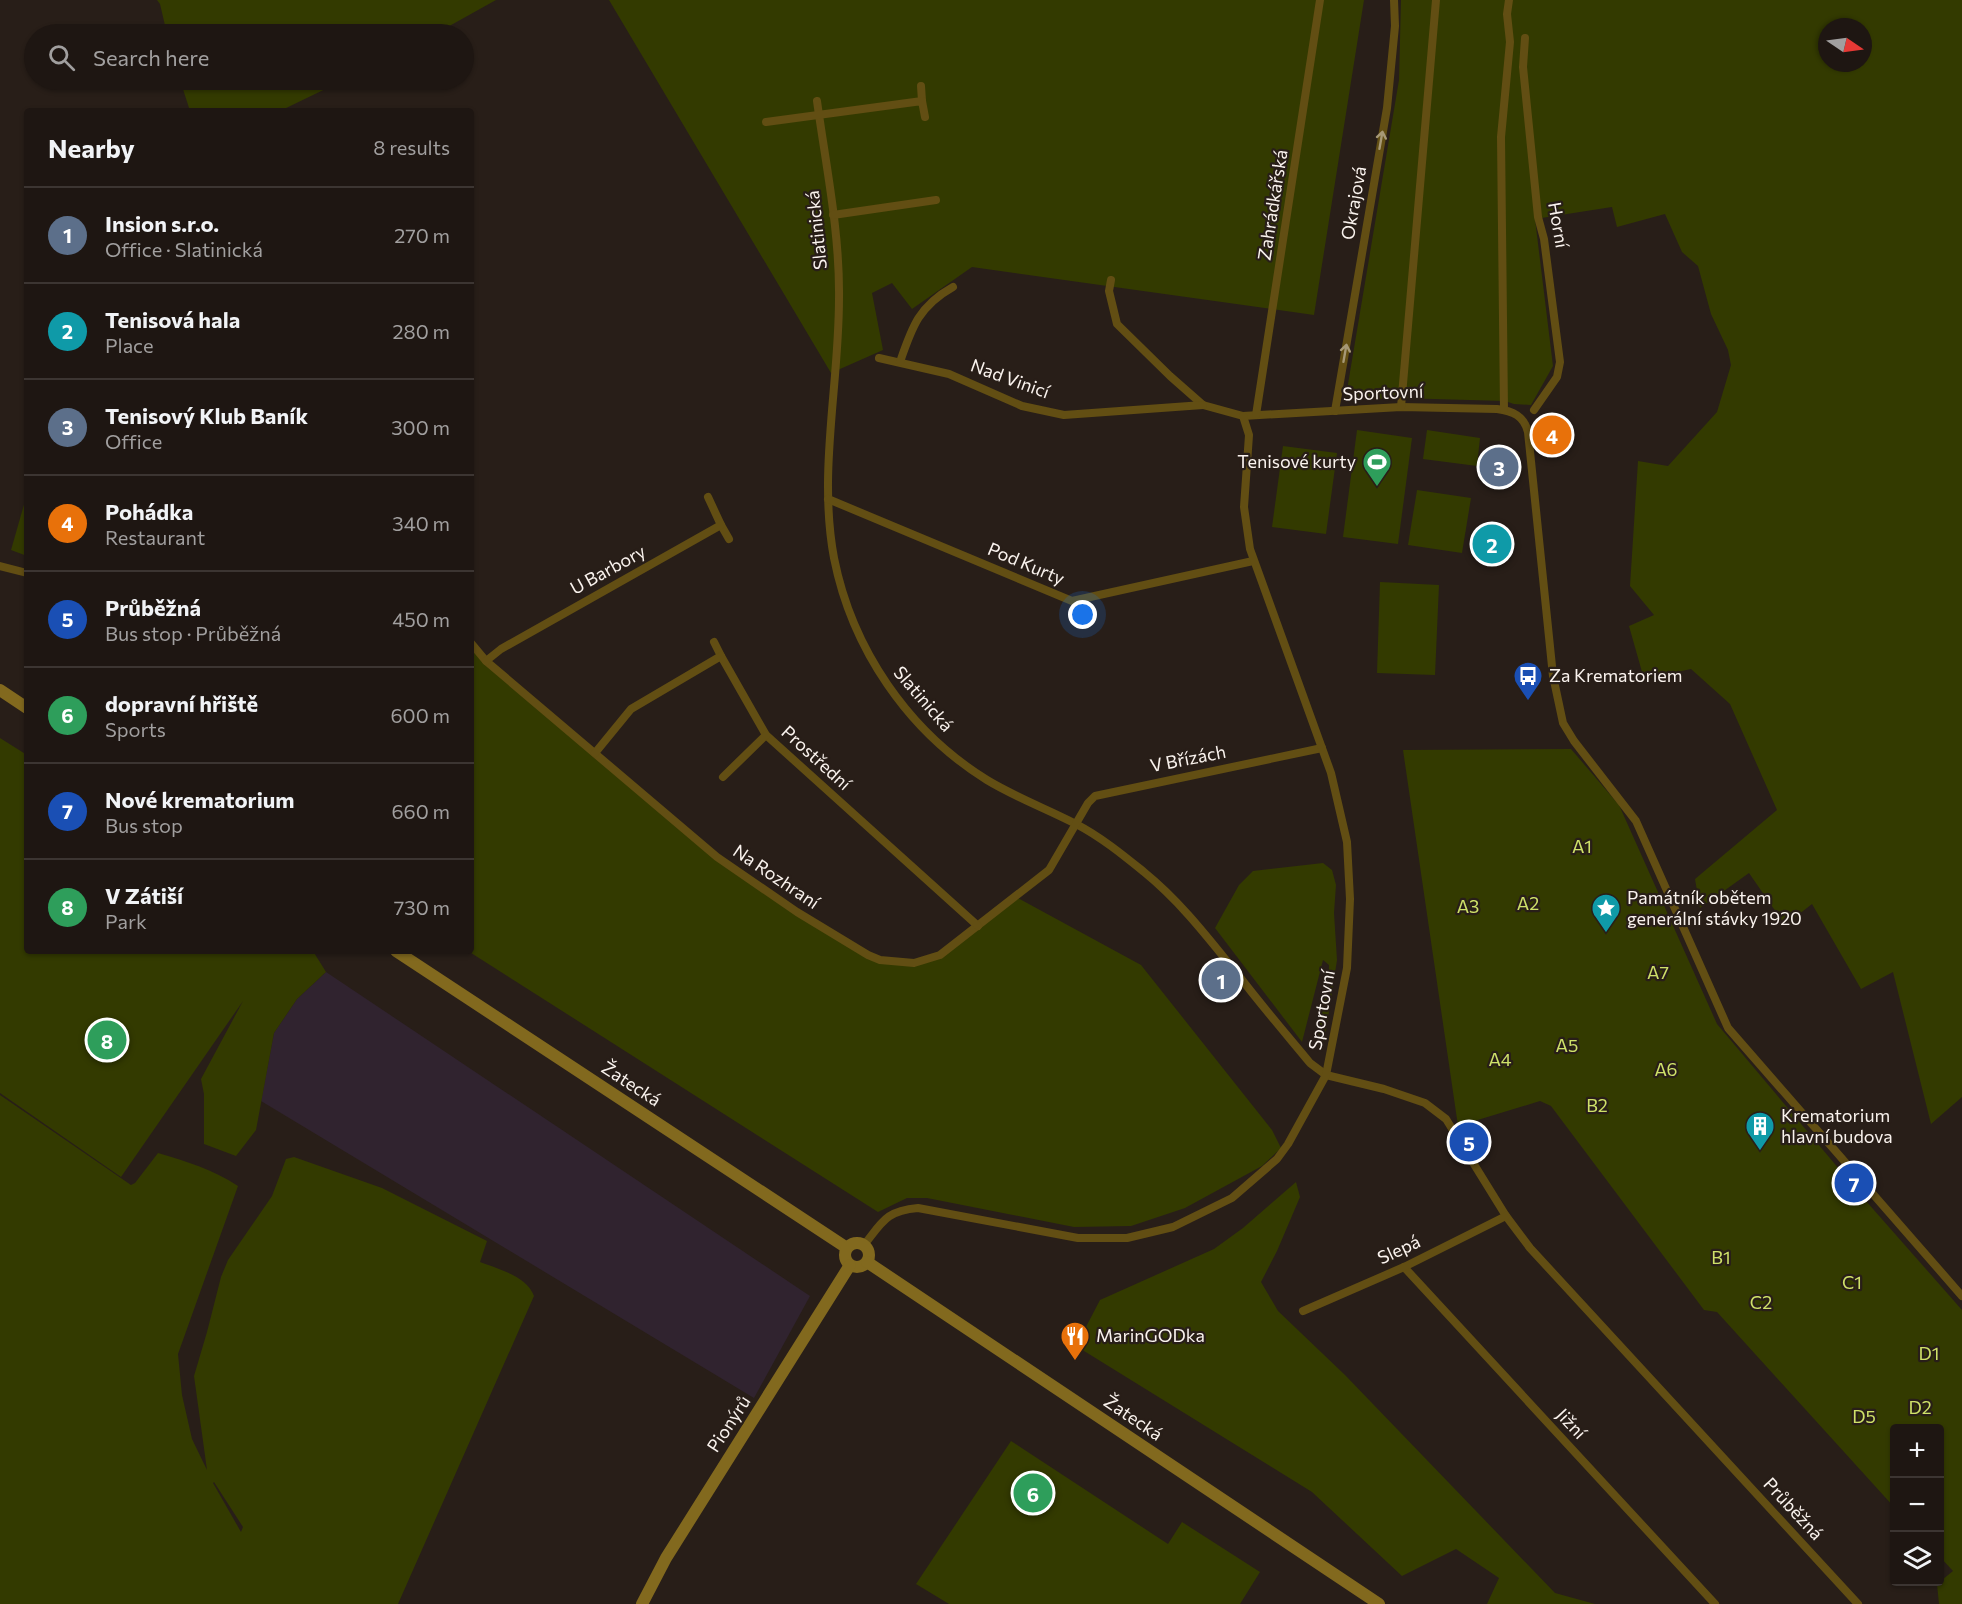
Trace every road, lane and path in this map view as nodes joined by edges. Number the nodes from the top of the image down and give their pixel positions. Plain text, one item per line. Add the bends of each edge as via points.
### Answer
1 (1320, 0) edge
2 (1394, 0) edge
3 (1436, 0) edge
4 (1509, 0) edge
5 (1525, 38) dead end
6 (921, 86) dead end
7 (817, 100) dead end
8 (922, 100) junction
9 (819, 114) junction
10 (926, 117) dead end
11 (766, 122) dead end
12 (936, 200) dead end
13 (833, 215) junction
14 (1112, 280) dead end
15 (953, 287) dead end
16 (879, 358) dead end
17 (900, 362) junction
18 (1203, 405) junction
19 (1401, 407) junction
20 (1504, 410) junction
21 (1534, 410) dead end
22 (1335, 411) junction
23 (1256, 415) junction
24 (1243, 416) junction
25 (708, 497) dead end
26 (828, 499) junction
27 (722, 525) junction
28 (729, 539) dead end
29 (1253, 561) junction
30 (0, 566) edge
31 (24, 572) edge
32 (714, 642) dead end
33 (474, 647) edge
34 (721, 656) junction
35 (486, 661) junction
36 (0, 690) edge
37 (24, 706) edge
38 (766, 735) junction
39 (1322, 748) junction
40 (595, 753) junction
41 (723, 777) dead end
42 (1077, 825) junction
43 (978, 926) junction
44 (401, 954) edge
45 (1326, 1075) junction
46 (1506, 1216) junction
47 (864, 1245) junction
48 (846, 1248) junction
49 (867, 1262) junction
50 (850, 1265) junction
51 (1404, 1267) junction
52 (1962, 1296) edge
53 (1303, 1311) dead end
54 (642, 1604) edge
55 (1379, 1604) edge
56 (1715, 1604) edge
57 (1858, 1604) edge

1 - 23 street, Zahrádkářská
22 -> 2 street, Okrajová via 1387,108
3 - 19 street
4 - 20 street via 1510,42 1501,137
5 - 21 street, Horní via 1523,67 1538,217 1560,362 1557,377
6 - 8 street
7 - 9 street, Slatinická
8 - 9 street
8 - 10 street
9 - 11 street
9 - 13 street, Slatinická
12 - 13 street
13 - 26 street, Slatinická via 839,299
14 - 18 street, Sportovní via 1109,291 1117,324
15 - 17 street via 939,295 914,323
16 - 17 street, Nad Vinicí
17 - 18 street, Nad Vinicí via 949,374 1022,406 1064,415
18 - 24 street, Sportovní
19 - 20 street, Sportovní
19 - 22 street, Sportovní
20 - 52 street, Sportovní via 1522,418 1528,432 1553,676 1563,723 1636,821 1728,1028 1870,1197
22 - 23 street, Sportovní
23 - 24 street, Sportovní
24 - 29 street, Sportovní via 1249,435 1244,507
25 - 27 street
26 - 29 street, Pod Kurty via 1072,601
26 - 42 street, Slatinická via 834,559 846,601 863,645 898,700 950,754 986,779
27 - 28 street
27 - 35 street, U Barbory
29 - 39 street, Sportovní
30 - 31 street
32 - 34 street, Prostřední
33 - 35 street, Na Rozhraní
34 - 38 street, Prostřední
34 - 40 street via 631,708
35 - 40 street, Na Rozhraní
36 - 37 street
38 - 41 street
38 - 43 street, Prostřední
39 - 42 street, V Břízách via 1095,796
39 - 45 street, Sportovní via 1347,842 1350,899 1347,968
40 - 43 street, Na Rozhraní via 717,857 868,955 914,963 940,955
42 - 43 street, Na Rozhraní via 1049,870
42 - 45 street, Slatinická via 1166,891 1310,1063
44 - 48 street, Žatecká
45 - 46 street, Průběžná via 1425,1104 1446,1119
45 - 47 street, Sportovní via 1277,1160 1232,1197 1173,1227 1127,1238 1078,1238 918,1208 901,1209 888,1216
46 - 51 street, Slepá
46 - 57 street, Průběžná via 1545,1264
47 - 48 street via 856,1243
47 - 49 street via 869,1255
48 - 50 street
49 - 50 street via 857,1267
49 - 55 street, Žatecká
50 - 54 street, Pionýrů via 666,1558
51 - 53 street, Slepá
51 - 56 street, Jižní

